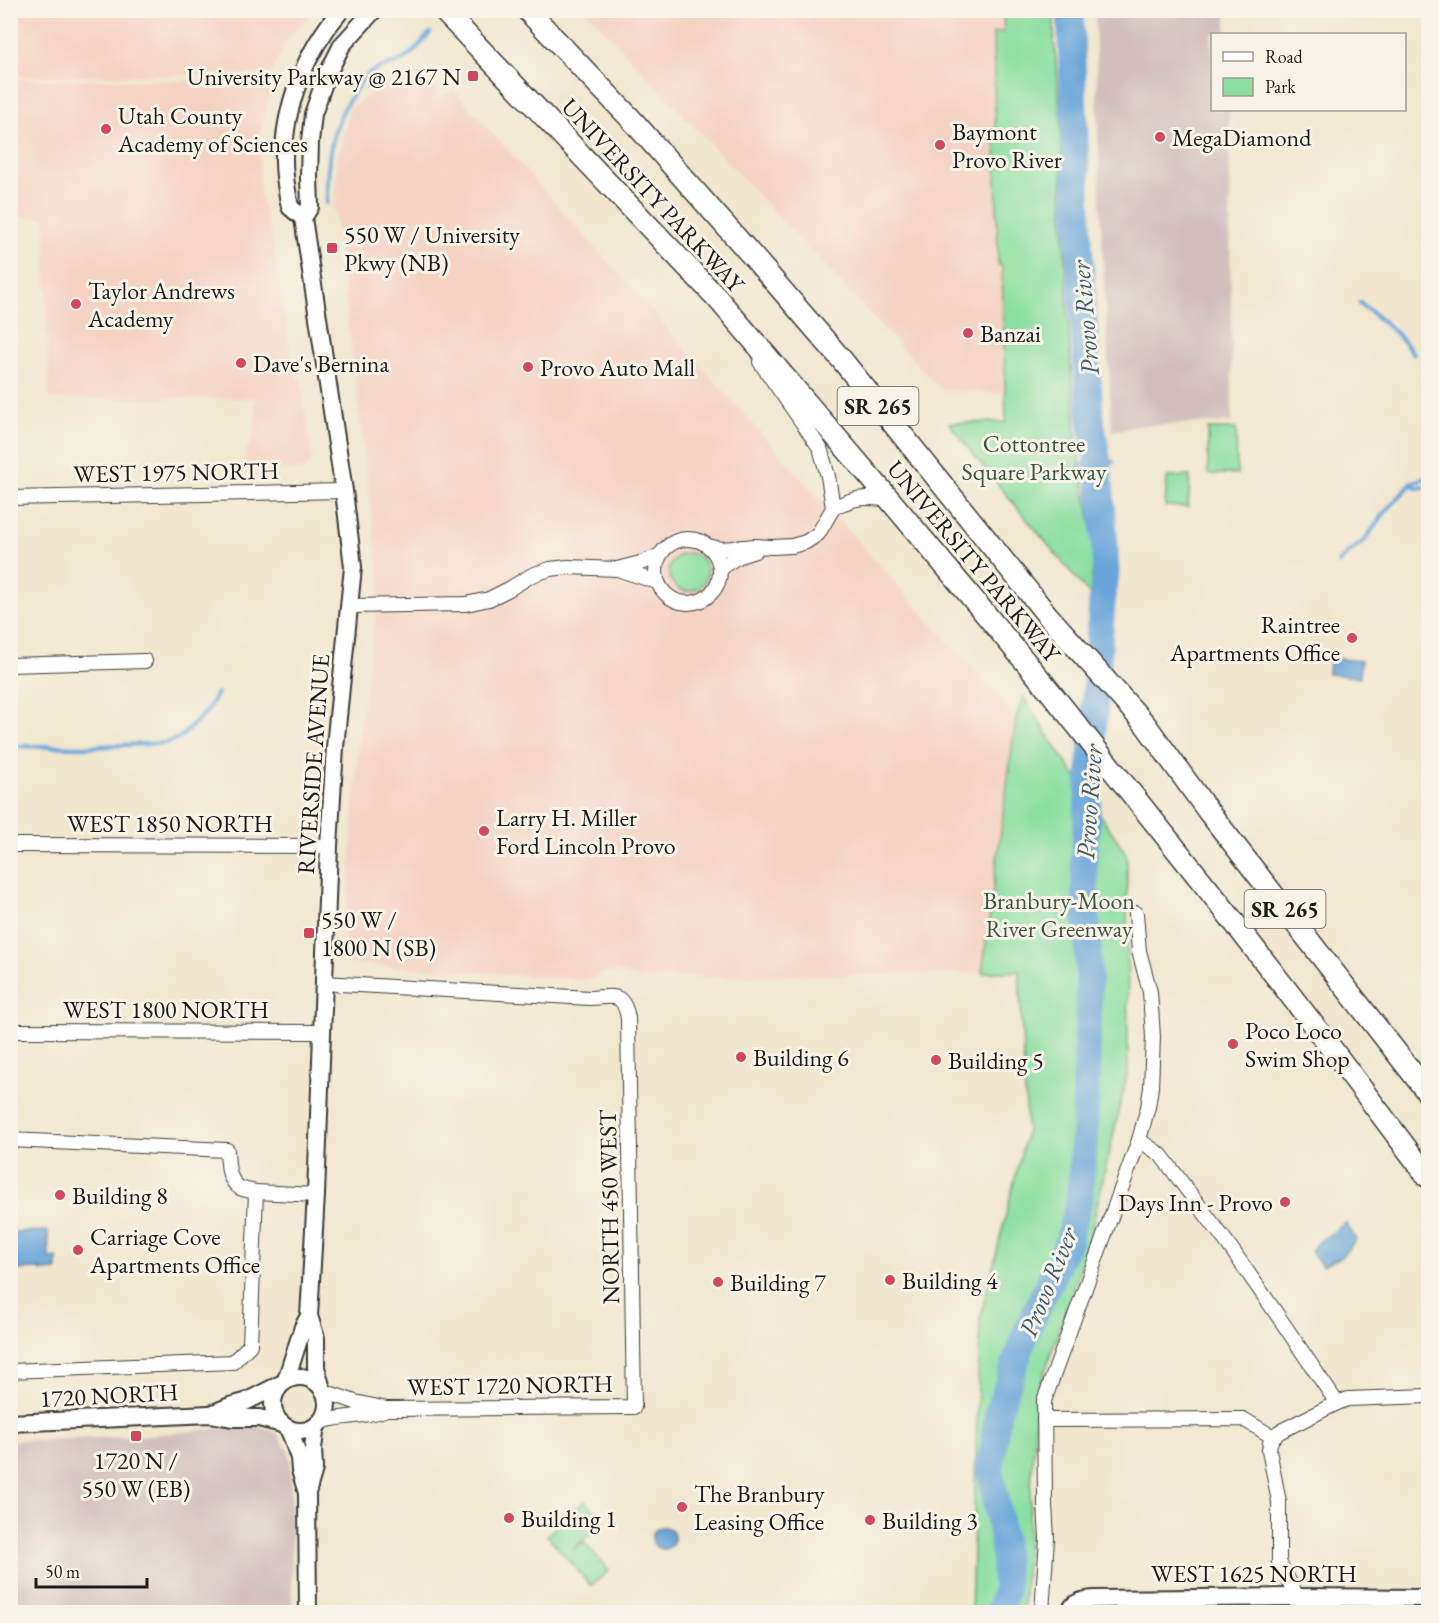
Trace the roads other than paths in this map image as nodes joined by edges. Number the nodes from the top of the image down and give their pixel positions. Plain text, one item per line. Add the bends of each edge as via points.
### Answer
1 (341, 10) edge
2 (374, 10) edge
3 (444, 10) edge
4 (527, 10) edge
5 (303, 218) junction
6 (717, 298) junction
7 (344, 490) junction
8 (10, 498) edge
9 (890, 500) junction
10 (833, 508) junction
11 (708, 546) junction
12 (772, 547) junction
13 (660, 555) junction
14 (617, 569) junction
15 (720, 570) junction
16 (657, 582) junction
17 (350, 606) junction
18 (145, 661) dead end
19 (10, 665) edge
20 (10, 844) edge
21 (329, 846) junction
22 (1136, 912) dead end
23 (323, 982) junction
24 (10, 1031) edge
25 (322, 1032) junction
26 (1397, 1052) junction
27 (1428, 1068) edge
28 (1428, 1093) edge
29 (10, 1140) edge
30 (1139, 1140) junction
31 (1428, 1177) edge
32 (256, 1192) junction
33 (316, 1195) junction
34 (309, 1316) junction
35 (10, 1371) edge
36 (283, 1382) junction
37 (323, 1389) junction
38 (1428, 1396) edge
39 (1337, 1403) junction
40 (634, 1407) joint
41 (387, 1409) junction
42 (210, 1414) junction
43 (1044, 1420) junction
44 (10, 1423) edge
45 (318, 1424) junction
46 (285, 1426) junction
47 (1273, 1437) junction
48 (307, 1493) junction
49 (1297, 1597) junction
50 (1428, 1598) edge
51 (1074, 1606) edge
52 (308, 1612) edge
53 (1042, 1612) edge

1 - 5 street, RIVERSIDE AVENUE via 310,56 287,121 286,184 290,207
2 - 5 street, RIVERSIDE AVENUE via 342,45 313,114 310,207
3 - 6 main road, UNIVERSITY PARKWAY / SR 265
4 - 26 main road, UNIVERSITY PARKWAY / SR 265 via 632,120 842,360 1048,616 1145,724 1208,811
5 - 7 street, RIVERSIDE AVENUE
6 - 9 main road, UNIVERSITY PARKWAY / SR 265
6 - 10 street via 820,448
7 - 8 street, WEST 1975 NORTH
7 - 17 street, RIVERSIDE AVENUE via 353,567
9 - 10 street via 860,497
9 - 31 main road, UNIVERSITY PARKWAY / SR 265 via 1144,808
10 - 12 street via 818,534 806,542
11 - 12 street
11 - 13 street via 682,540
11 - 15 street
12 - 15 street via 735,558
13 - 14 street
13 - 16 street
14 - 16 street
14 - 17 street via 550,569 489,599 466,604
15 - 16 street via 710,594 694,603 676,601
17 - 21 street, RIVERSIDE AVENUE
18 - 19 street
20 - 21 street, WEST 1850 NORTH
21 - 23 street, RIVERSIDE AVENUE
22 - 30 street via 1139,951 1150,992 1153,1037 1151,1087
23 - 25 street, RIVERSIDE AVENUE
23 - 40 street, NORTH 450 WEST via 590,998 614,996 626,1007
24 - 25 street, WEST 1800 NORTH
25 - 33 street, RIVERSIDE AVENUE
26 - 27 main road via 1410,1063
26 - 28 main road, UNIVERSITY PARKWAY / SR 265
29 - 32 street via 227,1150 232,1180 240,1188
30 - 39 street via 1161,1155 1189,1192
30 - 43 street via 1044,1401
32 - 33 street
32 - 35 street via 250,1345 233,1362
33 - 34 street, RIVERSIDE AVENUE
34 - 36 street, RIVERSIDE AVENUE
34 - 37 street, RIVERSIDE AVENUE
36 - 37 street via 304,1377
36 - 42 street, 1720 NORTH via 245,1402
36 - 46 street via 273,1405
37 - 41 street, WEST 1720 NORTH
37 - 45 street via 327,1406
38 - 39 street via 1348,1399
39 - 47 street
40 - 41 street, WEST 1720 NORTH
41 - 45 street, WEST 1720 NORTH
42 - 44 street, 1720 NORTH
42 - 46 street, 1720 NORTH via 259,1418
43 - 47 street via 1243,1419
43 - 53 street via 1047,1538
45 - 46 street via 301,1431
45 - 48 street via 314,1469
46 - 48 street via 296,1449
47 - 49 street via 1269,1450 1279,1502 1279,1562
48 - 52 street
49 - 50 street, WEST 1625 NORTH
49 - 51 street, WEST 1625 NORTH via 1095,1599

